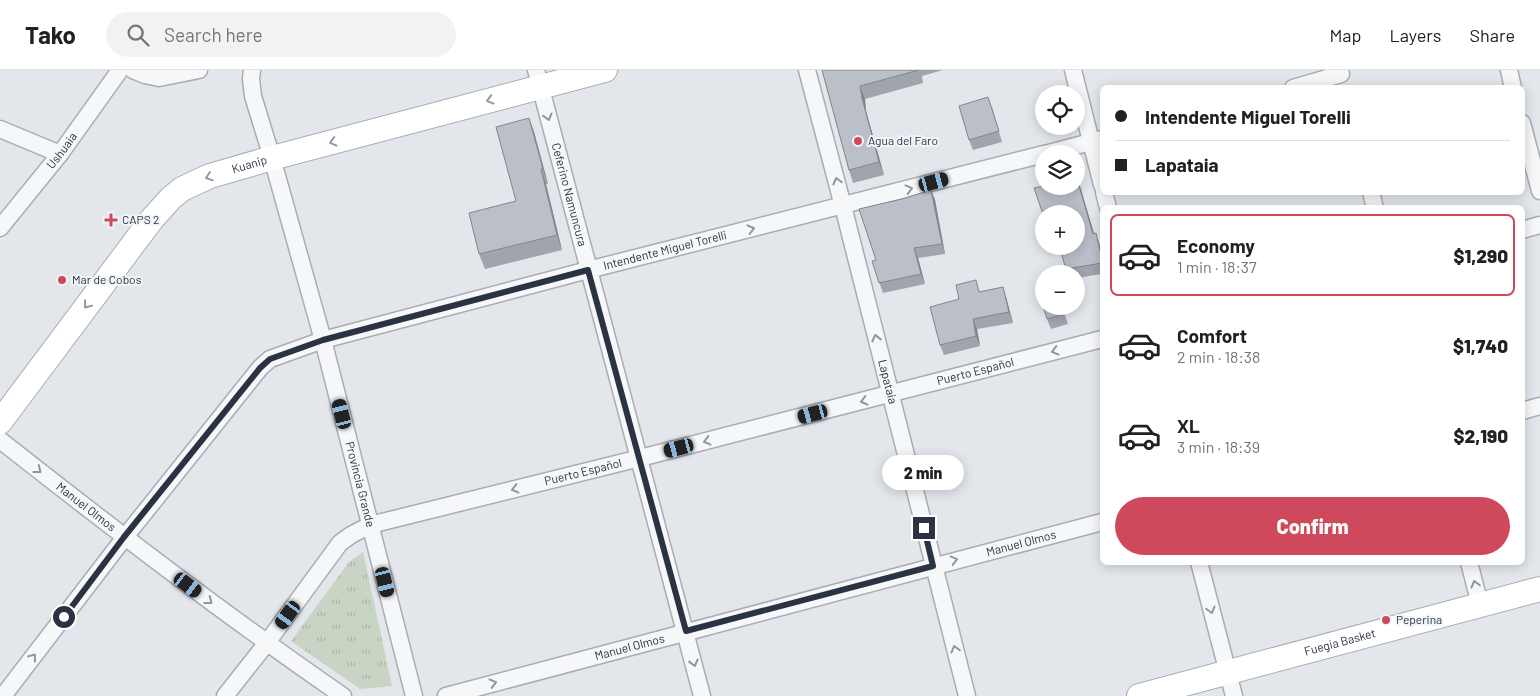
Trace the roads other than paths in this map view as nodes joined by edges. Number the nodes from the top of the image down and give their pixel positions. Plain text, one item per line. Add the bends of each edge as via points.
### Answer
1 (120, 70) edge
2 (133, 70) edge
3 (199, 70) edge
4 (252, 70) edge
5 (604, 70) edge
6 (807, 70) edge
7 (1073, 70) edge
8 (1509, 70) edge
9 (1342, 77) edge
10 (538, 78) edge
11 (1306, 85) edge
12 (1512, 85) edge
13 (0, 129) edge
14 (1525, 134) edge
15 (1097, 140) edge
16 (1078, 145) edge
17 (60, 154) junction
18 (1035, 157) edge
19 (272, 158) junction
20 (1100, 167) edge
21 (1540, 191) edge
22 (843, 206) junction
23 (1540, 225) edge
24 (0, 228) edge
25 (1525, 229) edge
26 (588, 270) junction
27 (323, 340) junction
28 (1100, 340) edge
29 (890, 394) junction
30 (1540, 406) edge
31 (1525, 410) edge
32 (0, 422) edge
33 (0, 440) edge
34 (640, 458) junction
35 (1100, 523) edge
36 (370, 525) junction
37 (124, 537) junction
38 (1200, 565) edge
39 (1470, 565) edge
40 (933, 566) junction
41 (1540, 589) edge
42 (1480, 605) junction
43 (686, 631) junction
44 (266, 644) junction
45 (1227, 672) junction
46 (3, 696) edge
47 (225, 696) edge
48 (343, 696) edge
49 (414, 696) edge
50 (446, 696) edge
51 (702, 696) edge
52 (967, 696) edge
53 (1139, 696) edge
54 (1234, 696) edge

1 - 17 street, Ushuaia
2 - 3 street via 160,78
4 - 19 street, Provincia Grande via 253,96
5 - 10 main road, Kuanip
22 -> 6 street, Lapataia
7 - 15 street
8 - 12 street
9 - 11 street
10 -> 19 main road, Kuanip
10 -> 26 street, Ceferino Namuncura
13 - 17 street
14 - 21 street
15 - 16 street, Intendente Miguel Torelli
15 - 20 street
17 - 24 street, Ushuaia
22 -> 18 street, Intendente Miguel Torelli
19 - 27 street, Provincia Grande
19 -> 32 main road, Kuanip via 202,179 172,198 152,219
26 -> 22 street, Intendente Miguel Torelli
29 -> 22 street, Lapataia
23 - 25 street
26 - 27 street, Intendente Miguel Torelli
26 - 34 street, Ceferino Namuncura
27 - 36 street, Provincia Grande
27 - 37 street, Intendente Miguel Torelli via 270,359 260,368
28 -> 29 street, Puerto Español
29 -> 34 street, Puerto Español
29 - 40 street, Lapataia
30 - 31 street
33 -> 37 street, Manuel Olmos
34 -> 36 street, Puerto Español
34 - 43 street, Ceferino Namuncura
40 -> 35 street, Manuel Olmos
36 - 44 street, Puerto Español via 340,543
36 - 49 street, Provincia Grande
37 -> 44 street, Manuel Olmos
46 -> 37 street, Intendente Miguel Torelli
38 -> 45 street
42 -> 39 street
40 - 43 street, Manuel Olmos
52 -> 40 street, Lapataia
41 - 42 main road, Fuegia Basket
42 - 45 main road, Fuegia Basket
50 -> 43 street, Manuel Olmos
43 -> 51 street, Ceferino Namuncura
44 - 47 street, Puerto Español
44 - 48 street, Manuel Olmos
45 - 53 main road, Fuegia Basket
45 - 54 street

